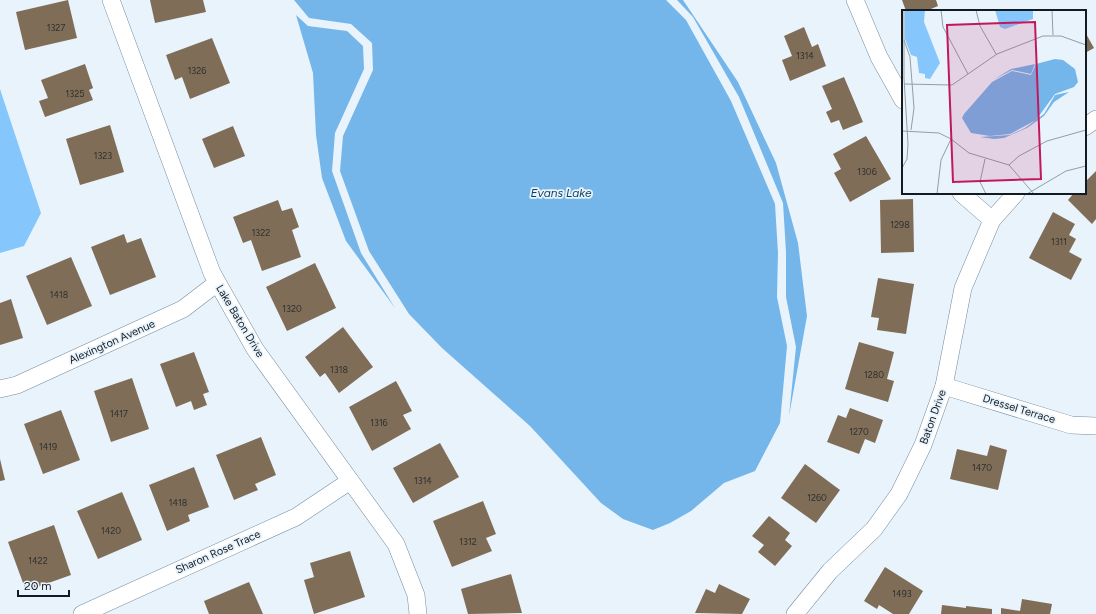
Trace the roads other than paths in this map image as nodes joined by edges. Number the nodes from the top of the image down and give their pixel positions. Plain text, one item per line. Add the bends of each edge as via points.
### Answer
1 (111, 0) edge
2 (855, 0) edge
3 (902, 98) edge
4 (1096, 119) edge
5 (1086, 126) edge
6 (962, 194) edge
7 (1015, 194) edge
8 (992, 220) junction
9 (217, 283) junction
10 (944, 386) junction
11 (0, 389) edge
12 (1096, 426) edge
13 (350, 481) junction
14 (82, 614) edge
15 (418, 614) edge
16 (794, 614) edge

1 - 9 street, Lake Baton Drive
2 - 3 street via 878,57
4 - 5 street
6 - 8 street
7 - 8 street, Baton Drive
8 - 10 street, Baton Drive via 963,288
9 - 11 street, Alexington Avenue via 183,310 17,384
9 - 13 street, Lake Baton Drive via 255,349
10 - 12 street, Dressel Terrace via 1071,425
10 - 16 street, Baton Drive via 923,445 899,494 874,529 830,571
13 - 14 street, Sharon Rose Trace via 296,517
13 - 15 street, Lake Baton Drive via 396,544 416,595

